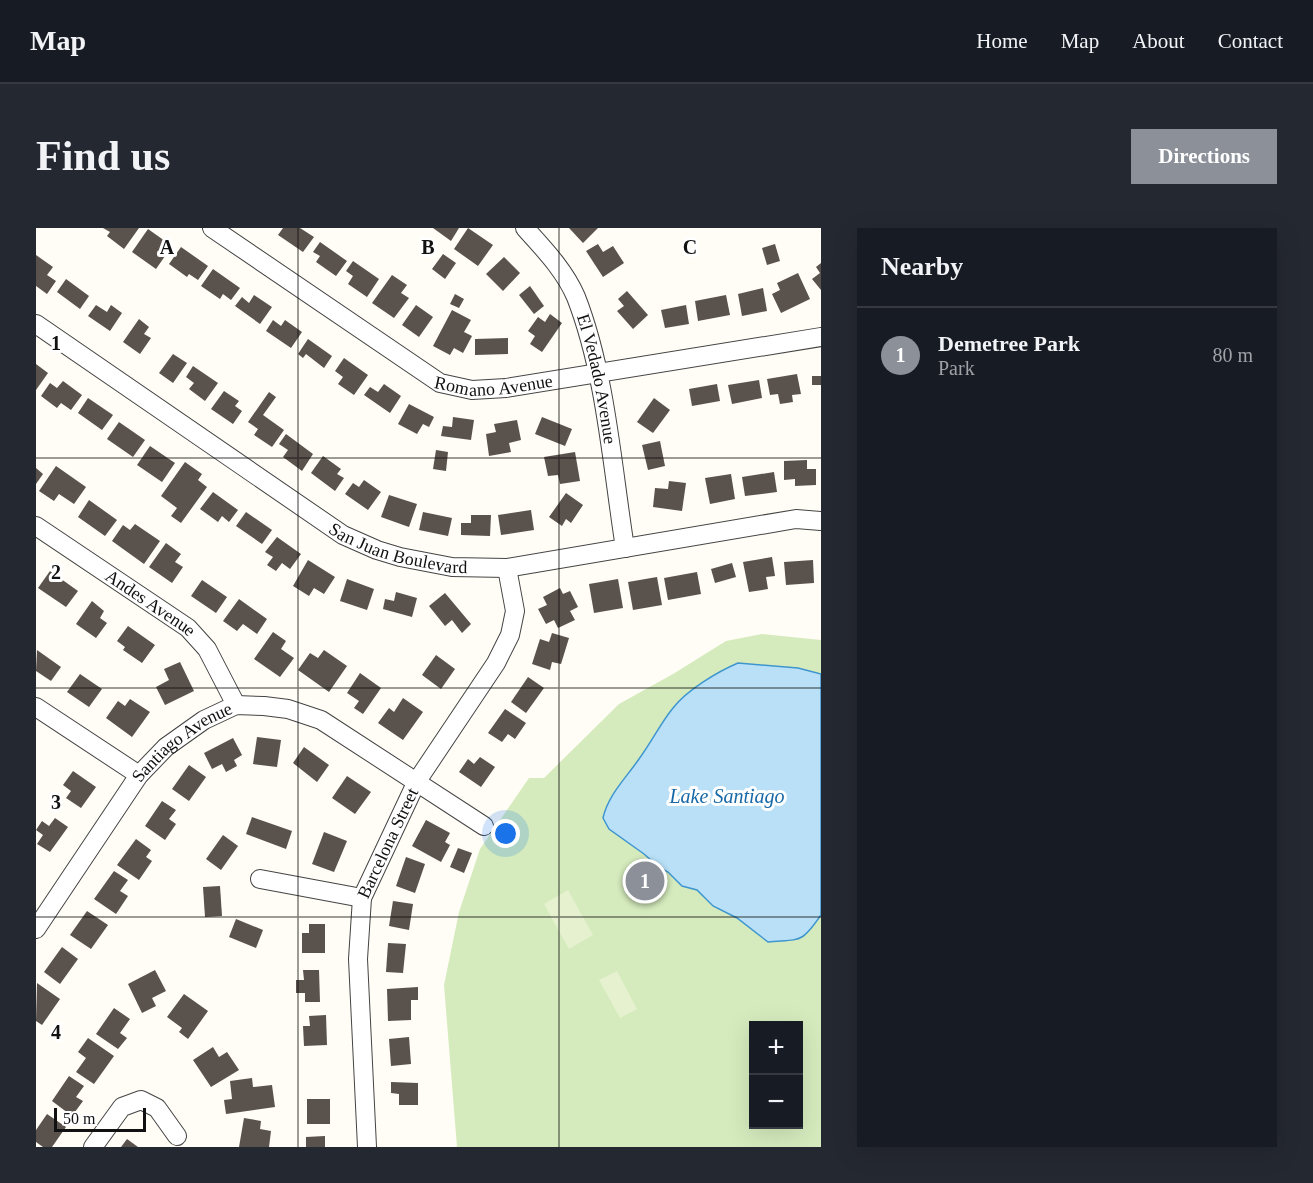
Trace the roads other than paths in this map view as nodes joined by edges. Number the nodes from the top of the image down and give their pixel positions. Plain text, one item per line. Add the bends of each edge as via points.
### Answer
1 (212, 228) edge
2 (525, 228) edge
3 (36, 324) edge
4 (820, 336) edge
5 (598, 373) junction
6 (821, 521) edge
7 (36, 526) edge
8 (625, 548) junction
9 (507, 568) junction
10 (237, 705) junction
11 (36, 707) edge
12 (139, 775) junction
13 (417, 782) junction
14 (484, 826) dead end
15 (260, 879) dead end
16 (362, 898) junction
17 (36, 929) edge
18 (177, 1136) dead end
19 (93, 1147) edge
20 (367, 1147) edge

1 - 5 street, Romano Avenue via 440,383 472,390 506,388
2 - 5 street, El Vedado Avenue via 552,258 575,296
3 - 9 street, San Juan Boulevard via 343,535 377,550 453,567
4 - 5 street, Romano Avenue
5 - 8 street, El Vedado Avenue
6 - 8 street, San Juan Boulevard via 796,519
7 - 10 street, Andes Avenue via 188,628 207,649
8 - 9 street, San Juan Boulevard
9 - 13 street, Barcelona Street via 515,610 510,635 496,663
10 - 12 street, Santiago Avenue via 204,720 166,747
10 - 13 street, Santiago Avenue via 288,709 321,720
11 - 12 street
12 - 17 street, Santiago Avenue
13 - 14 street, Santiago Avenue
13 - 16 street, Barcelona Street
15 - 16 street
16 - 20 street, Barcelona Street via 358,959
18 - 19 street via 157,1108 141,1100 122,1107

